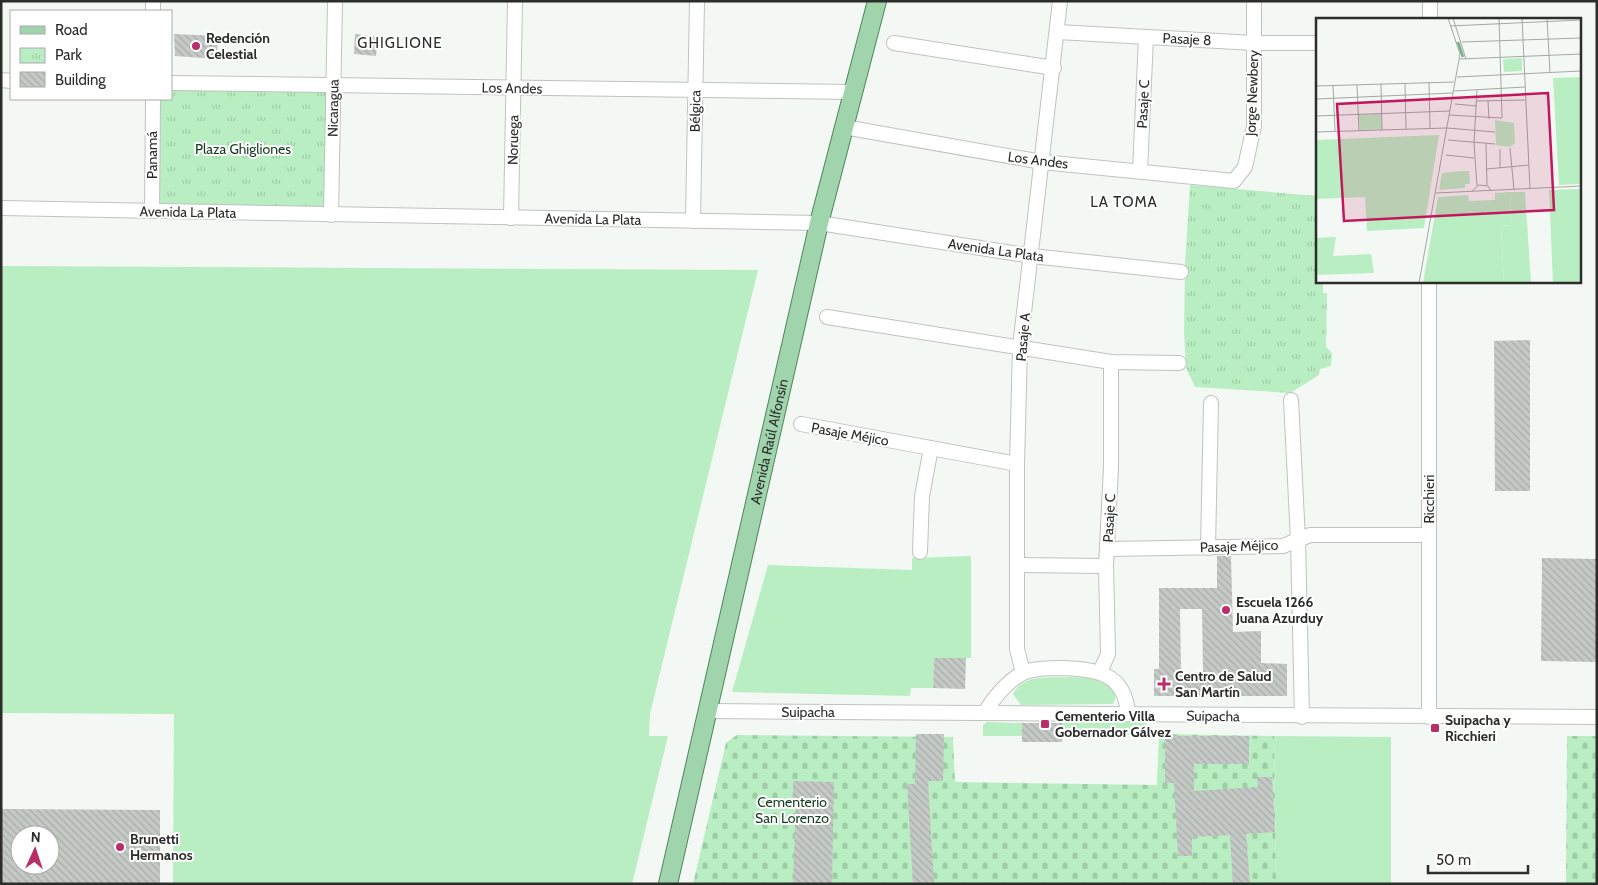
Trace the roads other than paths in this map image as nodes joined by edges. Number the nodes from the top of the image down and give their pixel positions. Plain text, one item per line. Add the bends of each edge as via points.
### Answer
1 (335, 1) edge
2 (515, 1) edge
3 (697, 1) edge
4 (878, 1) edge
5 (1060, 1) edge
6 (1254, 1) edge
7 (1430, 1) edge
8 (1430, 18) edge
9 (1058, 32) junction
10 (1146, 37) junction
11 (894, 43) dead end
12 (1254, 43) junction
13 (1316, 43) edge
14 (1054, 68) junction
15 (172, 83) edge
16 (334, 86) junction
17 (514, 88) junction
18 (695, 91) junction
19 (853, 92) junction
20 (152, 100) edge
21 (844, 127) junction
22 (1042, 162) junction
23 (1140, 171) junction
24 (1234, 181) joint
25 (1, 208) edge
26 (152, 211) junction
27 (331, 215) junction
28 (511, 218) junction
29 (693, 221) junction
30 (819, 223) junction
31 (1032, 256) junction
32 (1181, 272) dead end
33 (1429, 282) edge
34 (827, 317) dead end
35 (1020, 348) junction
36 (1111, 362) junction
37 (1179, 363) dead end
38 (1290, 400) dead end
39 (1211, 404) dead end
40 (801, 424) dead end
41 (931, 448) junction
42 (1017, 464) junction
43 (1429, 535) junction
44 (1298, 540) junction
45 (1208, 548) junction
46 (1108, 549) junction
47 (920, 552) dead end
48 (1017, 565) junction
49 (1106, 566) junction
50 (1100, 672) junction
51 (1023, 674) junction
52 (709, 711) junction
53 (985, 712) junction
54 (1128, 714) junction
55 (1302, 717) junction
56 (1429, 717) junction
57 (1597, 717) edge
58 (668, 884) edge

1 - 16 street, Nicaragua
2 - 17 street, Noruega
3 - 18 street, Bélgica
4 - 19 main road, Avenida Raúl Alfonsín
5 - 9 street, Pasaje A
6 - 12 street, Jorge Newbery
7 - 8 street
9 - 10 street, Pasaje 8
9 - 14 street, Pasaje A
10 - 12 street, Pasaje 8
10 - 23 street, Pasaje C
11 - 14 street
12 - 13 street, Pasaje 8
12 - 24 street, Jorge Newbery via 1254,126 1245,167
14 - 22 street, Pasaje A
15 - 16 street, Los Andes
16 - 17 street, Los Andes
16 - 27 street, Nicaragua
17 - 18 street, Los Andes
17 - 28 street, Noruega
18 - 19 street, Los Andes
18 - 29 street, Bélgica
19 - 21 main road, Avenida Raúl Alfonsín
20 - 26 street, Panamá
21 - 22 street, Los Andes
21 - 30 main road, Avenida Raúl Alfonsín
22 - 23 street, Los Andes
22 - 31 street, Pasaje A
23 - 24 street, Los Andes
25 - 26 street, Avenida La Plata
26 - 27 street, Avenida La Plata
27 - 28 street, Avenida La Plata
28 - 29 street, Avenida La Plata
29 - 30 street, Avenida La Plata
30 - 31 street, Avenida La Plata
30 - 52 main road, Avenida Raúl Alfonsín
31 - 32 street, Avenida La Plata
31 - 35 street, Pasaje A
33 - 43 street, Ricchieri
34 - 35 street
35 - 36 street
35 - 42 street, Pasaje A
36 - 37 street
36 - 46 street, Pasaje C
38 - 44 street
39 - 45 street
40 - 41 street, Pasaje Méjico
41 - 42 street, Pasaje Méjico
41 - 47 street via 922,496
42 - 48 street, Pasaje A
43 - 44 street, Pasaje Méjico via 1310,535
43 - 56 street, Ricchieri
44 - 45 street, Pasaje Méjico via 1283,546
44 - 55 street
45 - 46 street, Pasaje Méjico
46 - 49 street, Pasaje C
48 - 49 street
48 - 51 street, Pasaje A via 1017,649
49 - 50 street, Pasaje C via 1108,654
50 - 51 street via 1044,668
50 - 54 street via 1110,678 1127,698
51 - 53 street via 999,693
52 - 53 street, Suipacha
52 - 58 main road, Avenida Raúl Alfonsín
53 - 54 street, Suipacha
54 - 55 street, Suipacha
55 - 56 street, Suipacha
56 - 57 street, Suipacha

